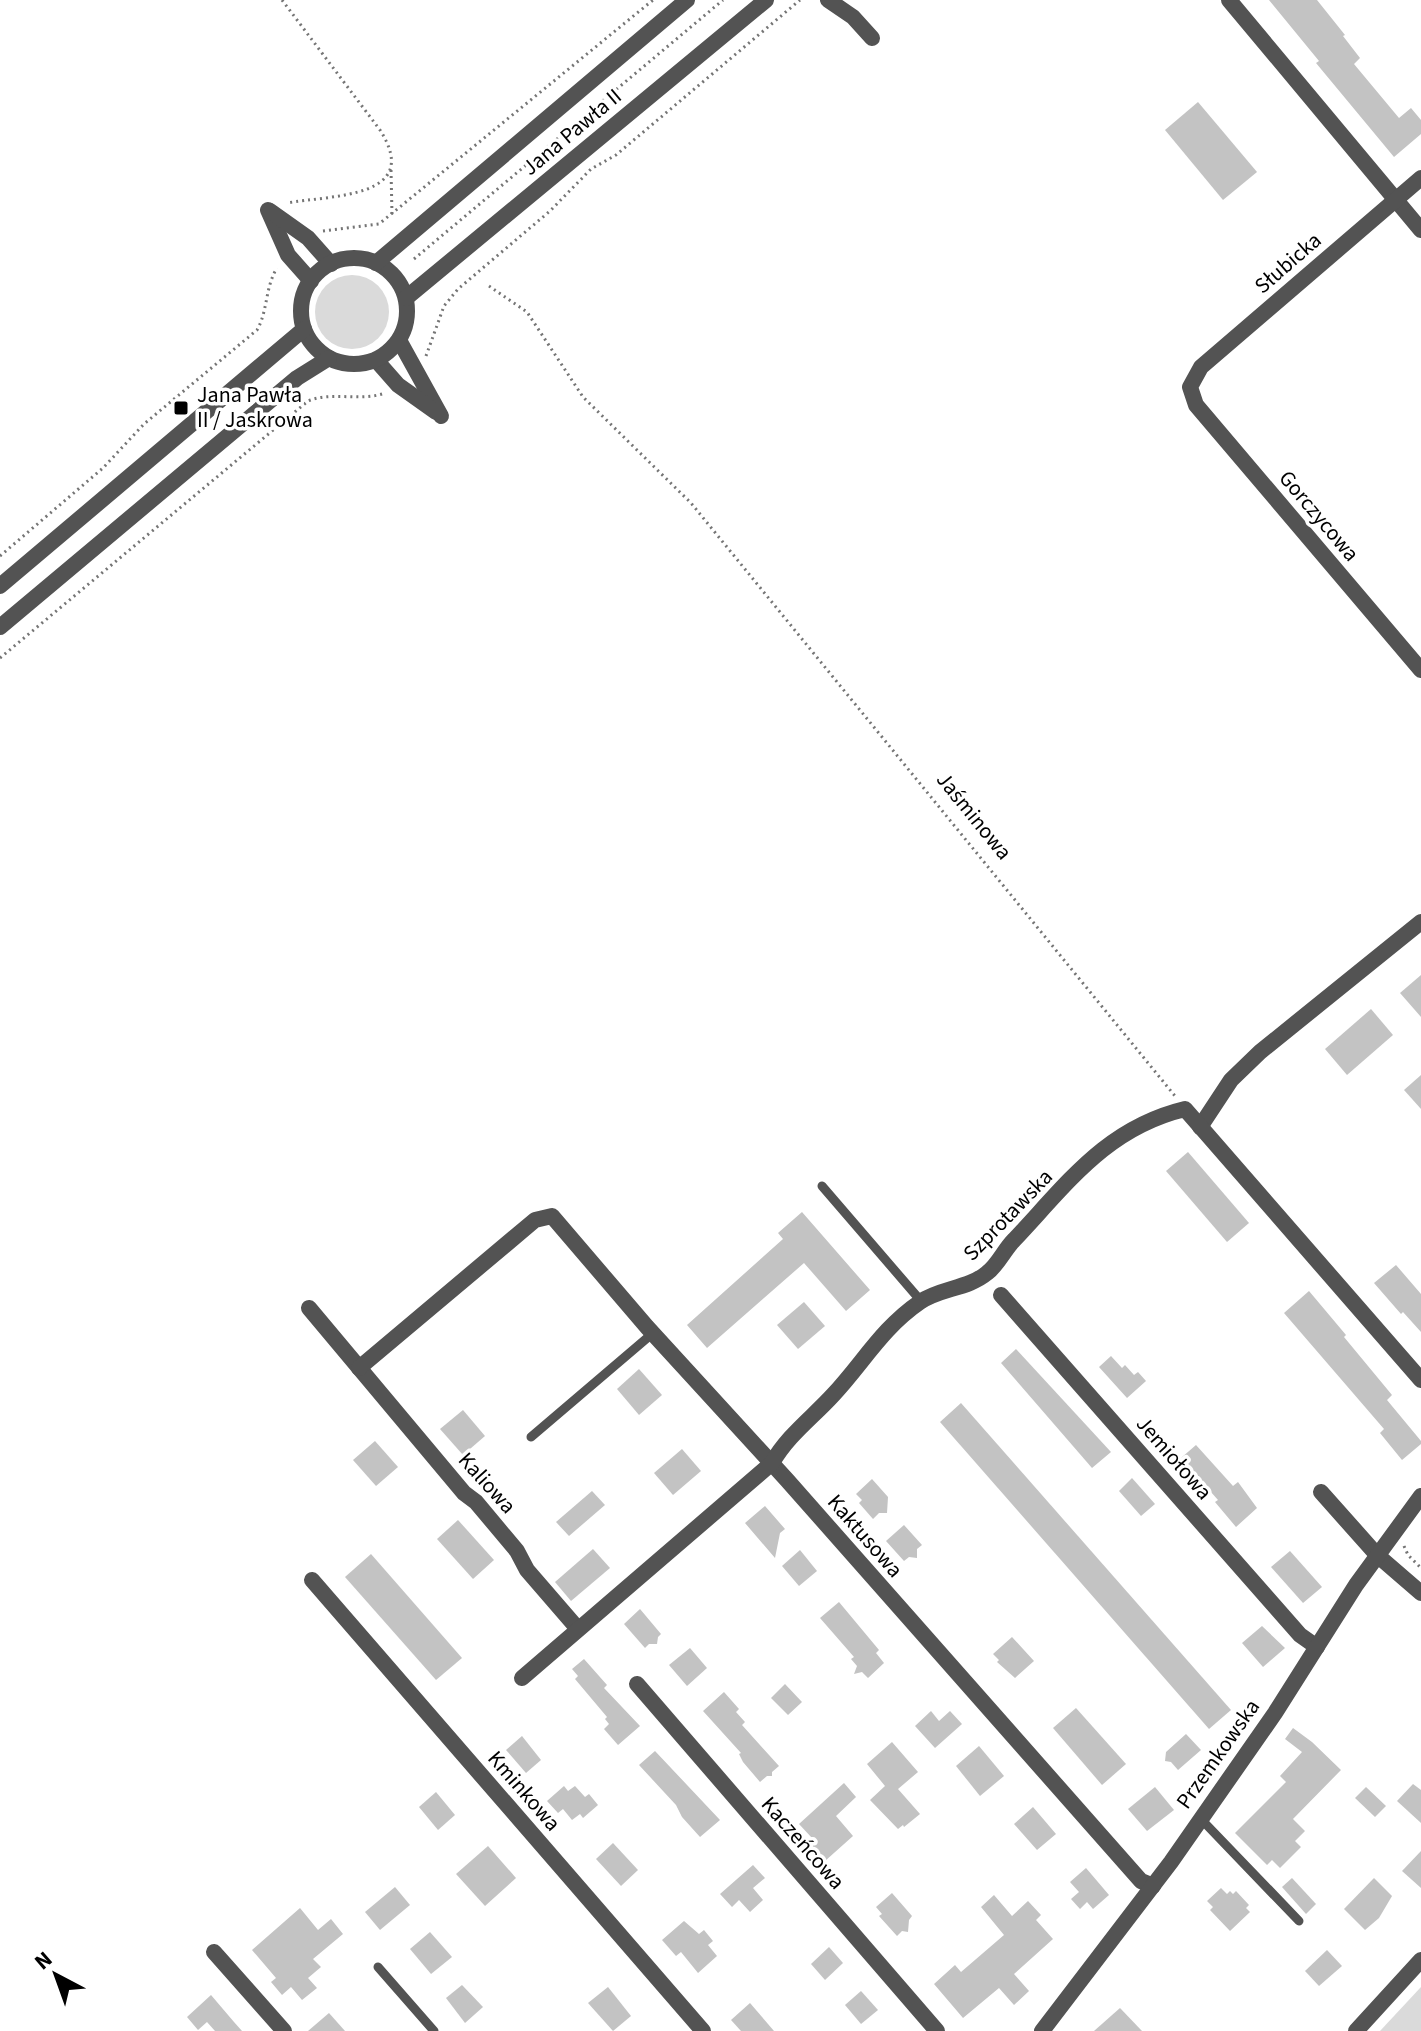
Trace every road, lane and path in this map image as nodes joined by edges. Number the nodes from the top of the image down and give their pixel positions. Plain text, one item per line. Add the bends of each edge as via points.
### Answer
1 (282, 0) edge
2 (687, 0) edge
3 (723, 0) edge
4 (766, 0) edge
5 (828, 0) edge
6 (846, 0) edge
7 (1229, 0) edge
8 (853, 17) junction
9 (872, 38) dead end
10 (391, 167) junction
11 (1421, 178) edge
12 (1395, 200) junction
13 (268, 210) junction
14 (392, 214) dead end
15 (1421, 230) edge
16 (414, 259) dead end
17 (376, 263) junction
18 (331, 264) junction
19 (311, 281) junction
20 (489, 286) dead end
21 (406, 298) junction
22 (304, 329) junction
23 (399, 340) junction
24 (329, 358) junction
25 (376, 360) junction
26 (1190, 387) joint
27 (0, 586) edge
28 (0, 627) edge
29 (1421, 670) edge
30 (1421, 922) edge
31 (1185, 1109) junction
32 (1200, 1127) junction
33 (822, 1186) dead end
34 (1001, 1295) dead end
35 (921, 1301) junction
36 (309, 1308) dead end
37 (653, 1333) junction
38 (359, 1368) junction
39 (1421, 1380) edge
40 (531, 1437) dead end
41 (772, 1463) junction
42 (1321, 1492) dead end
43 (1421, 1496) edge
44 (1377, 1555) junction
45 (312, 1580) dead end
46 (1421, 1593) edge
47 (578, 1629) junction
48 (1317, 1647) junction
49 (522, 1678) dead end
50 (637, 1684) dead end
51 (1200, 1818) junction
52 (1153, 1886) junction
53 (1299, 1921) dead end
54 (214, 1952) dead end
55 (1421, 1960) edge
56 (378, 1967) dead end
57 (284, 2031) edge
58 (434, 2031) edge
59 (703, 2031) edge
60 (937, 2031) edge
61 (1042, 2031) edge
62 (1356, 2031) edge

1 - 10 path via 391,146
2 - 17 street, Jana Pawła II
3 - 16 path
4 - 21 street, Jana Pawła II
5 - 8 street
6 - 8 street
7 - 12 street
8 - 9 street
10 - 13 path via 372,188
10 - 14 path
11 - 12 street, Słubicka
12 - 15 street
12 - 26 street, Słubicka via 1201,367
13 - 18 street via 308,238
13 - 19 street via 288,255
17 - 18 street via 361,259
17 - 21 street via 389,271
18 - 19 street
19 - 22 street via 301,311
20 - 31 path, Jaśminowa via 527,312 583,397 691,503
21 - 23 street
22 - 24 street
22 - 27 street
23 - 25 street
23 - 25 street via 441,416 398,385
24 - 25 street via 346,364
24 - 28 street via 297,378
26 - 29 street, Gorczycowa via 1196,405
30 - 32 street via 1260,1052 1231,1080
31 - 32 street
31 - 35 street, Szprotawska via 1160,1115 1115,1138 988,1273
32 - 39 street
33 - 35 lane
34 - 48 street, Jemiołowa via 1300,1635
35 - 41 street, Szprotawska via 873,1344 831,1397 786,1440
36 - 38 street, Kaliowa
37 - 38 street, Kaktusowa via 552,1216 544,1216
37 - 40 lane
37 - 41 street, Kaktusowa
38 - 47 street, Kaliowa
41 - 47 street, Szprotawska
41 - 52 street, Kaktusowa via 1141,1881
42 - 44 street
43 - 44 street, Przemkowska
44 - 46 street
44 - 48 street, Przemkowska
45 - 59 street, Kminkowa
47 - 49 street, Szprotawska
48 - 51 street, Przemkowska
50 - 60 street, Kaczeńcowa
51 - 52 street, Przemkowska
51 - 53 lane
52 - 61 street, Przemkowska
54 - 57 street
55 - 62 street
56 - 58 lane

